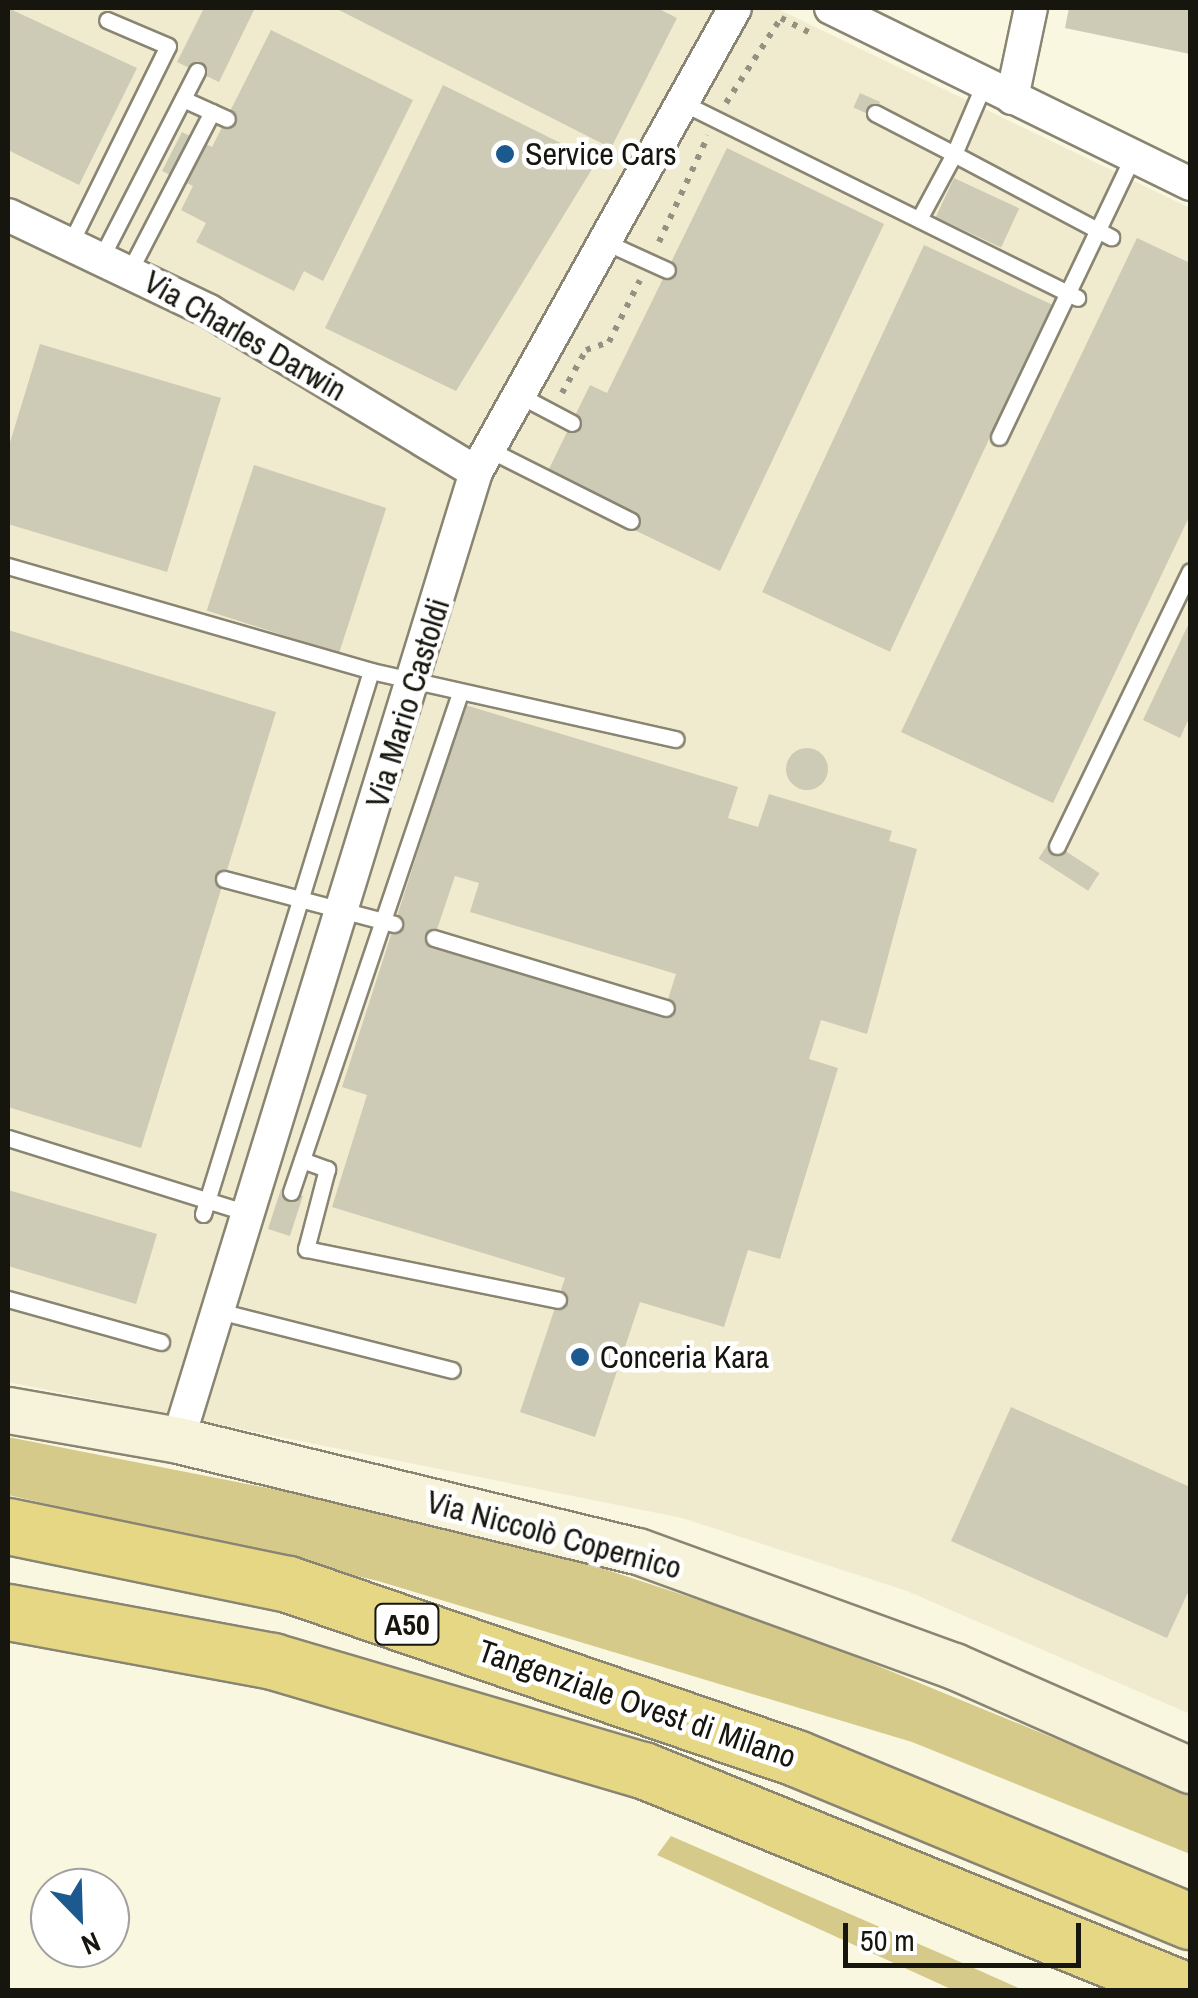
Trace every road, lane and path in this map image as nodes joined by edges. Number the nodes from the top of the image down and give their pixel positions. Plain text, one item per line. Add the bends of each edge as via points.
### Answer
1 (734, 8) edge
2 (831, 8) edge
3 (1031, 8) edge
4 (107, 20) dead end
5 (197, 72) dead end
6 (998, 91) junction
7 (183, 99) junction
8 (681, 102) junction
9 (875, 113) dead end
10 (954, 154) junction
11 (1133, 156) junction
12 (1190, 184) edge
13 (8, 215) edge
14 (919, 219) junction
15 (1105, 232) junction
16 (72, 240) junction
17 (603, 240) junction
18 (116, 263) junction
19 (667, 270) dead end
20 (1072, 296) junction
21 (517, 394) junction
22 (572, 423) dead end
23 (1000, 438) dead end
24 (481, 460) junction
25 (631, 521) dead end
26 (8, 566) edge
27 (1190, 572) edge
28 (371, 672) junction
29 (414, 682) junction
30 (460, 693) junction
31 (676, 740) dead end
32 (1058, 846) dead end
33 (224, 879) dead end
34 (300, 900) junction
35 (345, 912) junction
36 (389, 923) junction
37 (434, 938) dead end
38 (666, 1008) dead end
39 (8, 1138) edge
40 (302, 1160) junction
41 (291, 1192) dead end
42 (205, 1207) junction
43 (250, 1214) junction
44 (8, 1299) edge
45 (558, 1300) dead end
46 (219, 1311) junction
47 (161, 1342) dead end
48 (452, 1370) dead end
49 (8, 1410) edge
50 (178, 1440) junction
51 (8, 1526) edge
52 (8, 1612) edge
53 (1190, 1770) edge
54 (1179, 1914) edge
55 (1171, 1986) edge

1 - 8 street, Via Mario Castoldi
2 - 6 street
3 - 6 street
4 - 16 lane via 168,46
5 - 7 lane
6 - 10 lane
6 - 11 street
7 - 18 lane
7 - 18 lane via 219,115
8 - 14 lane
8 - 17 street, Via Mario Castoldi
9 - 10 lane
10 - 14 lane
10 - 15 lane
11 - 12 street
11 - 15 lane
13 - 16 street, Via Charles Darwin
14 - 20 lane
15 - 20 lane
16 - 18 street, Via Charles Darwin
17 - 19 lane
17 - 21 street, Via Mario Castoldi
18 - 24 street, Via Charles Darwin
20 - 23 lane
21 - 22 lane
21 - 24 street, Via Mario Castoldi
24 - 25 lane
24 - 29 street, Via Mario Castoldi
26 - 28 lane
27 - 32 lane
28 - 29 lane
28 - 34 lane
29 - 30 lane
29 - 35 street, Via Mario Castoldi
30 - 31 lane
30 - 36 lane
33 - 34 lane
34 - 35 lane
34 - 42 lane
35 - 36 lane
35 - 43 street, Via Mario Castoldi
36 - 40 lane
37 - 38 lane
39 - 42 lane
40 - 41 lane
40 - 45 lane via 327,1169 306,1248
42 - 43 lane
43 - 46 street, Via Mario Castoldi
44 - 47 lane
46 - 48 lane
46 - 50 street, Via Mario Castoldi
49 - 50 street, Via Niccolò Copernico
50 - 53 street, Via Niccolò Copernico via 638,1551 954,1666
51 - 54 highway, Tangenziale Ovest di Milano / A50 via 288,1584 796,1758
52 - 55 highway, Tangenziale Ovest di Milano / A50 via 272,1661 643,1770

